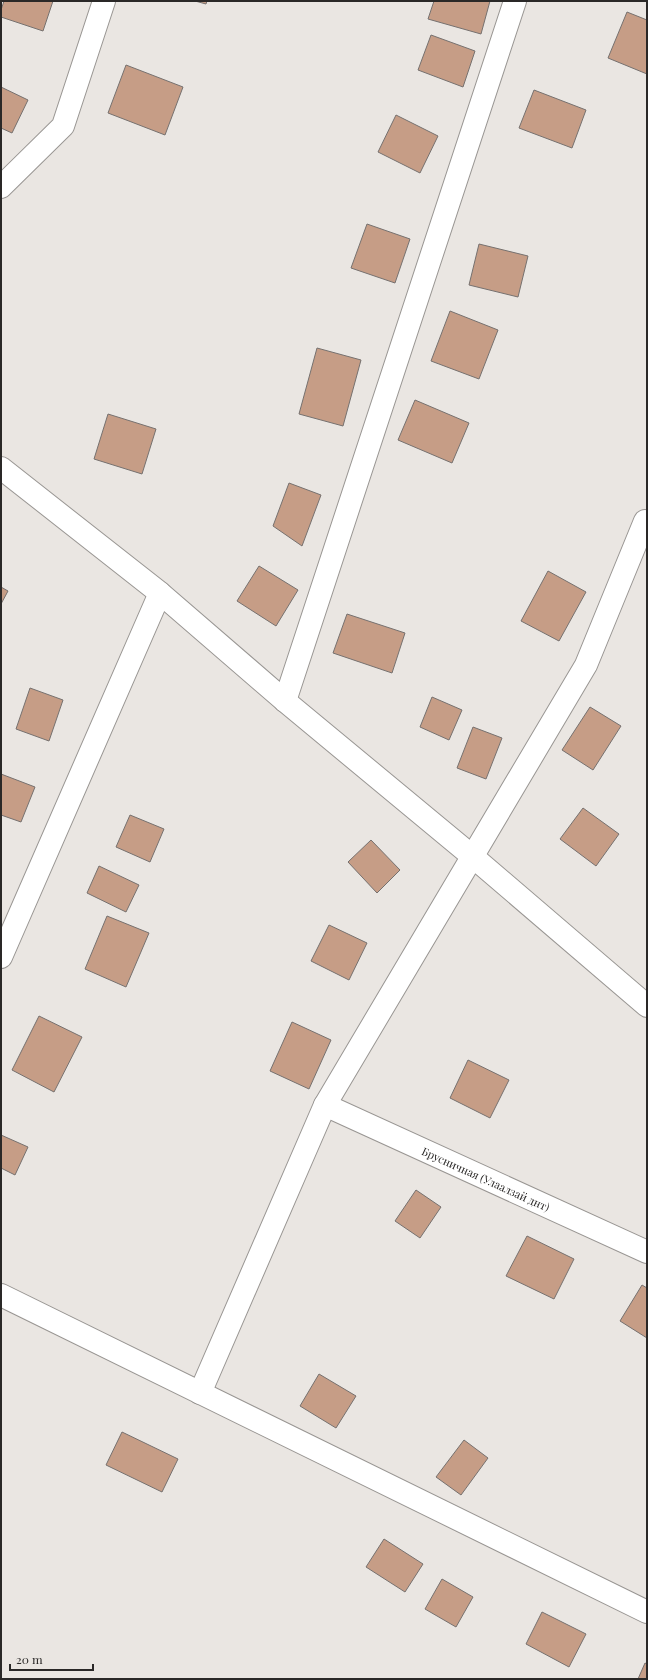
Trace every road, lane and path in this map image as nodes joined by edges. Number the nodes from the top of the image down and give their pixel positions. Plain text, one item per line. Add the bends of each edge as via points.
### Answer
1 (104, 1) edge
2 (515, 1) edge
3 (1, 187) edge
4 (1, 468) edge
5 (645, 521) dead end
6 (160, 593) junction
7 (285, 701) junction
8 (472, 856) junction
9 (1, 957) edge
10 (647, 1006) edge
11 (326, 1105) junction
12 (647, 1252) edge
13 (1, 1295) edge
14 (200, 1393) junction
15 (647, 1612) edge

1 - 3 street via 63,126
2 - 7 street
4 - 6 street
5 - 8 street via 586,665
6 - 7 street
6 - 9 street
7 - 8 street
8 - 10 street
8 - 11 street
11 - 12 street, Брусничная (Улаалзай днт)
11 - 14 street
13 - 14 street
14 - 15 street

